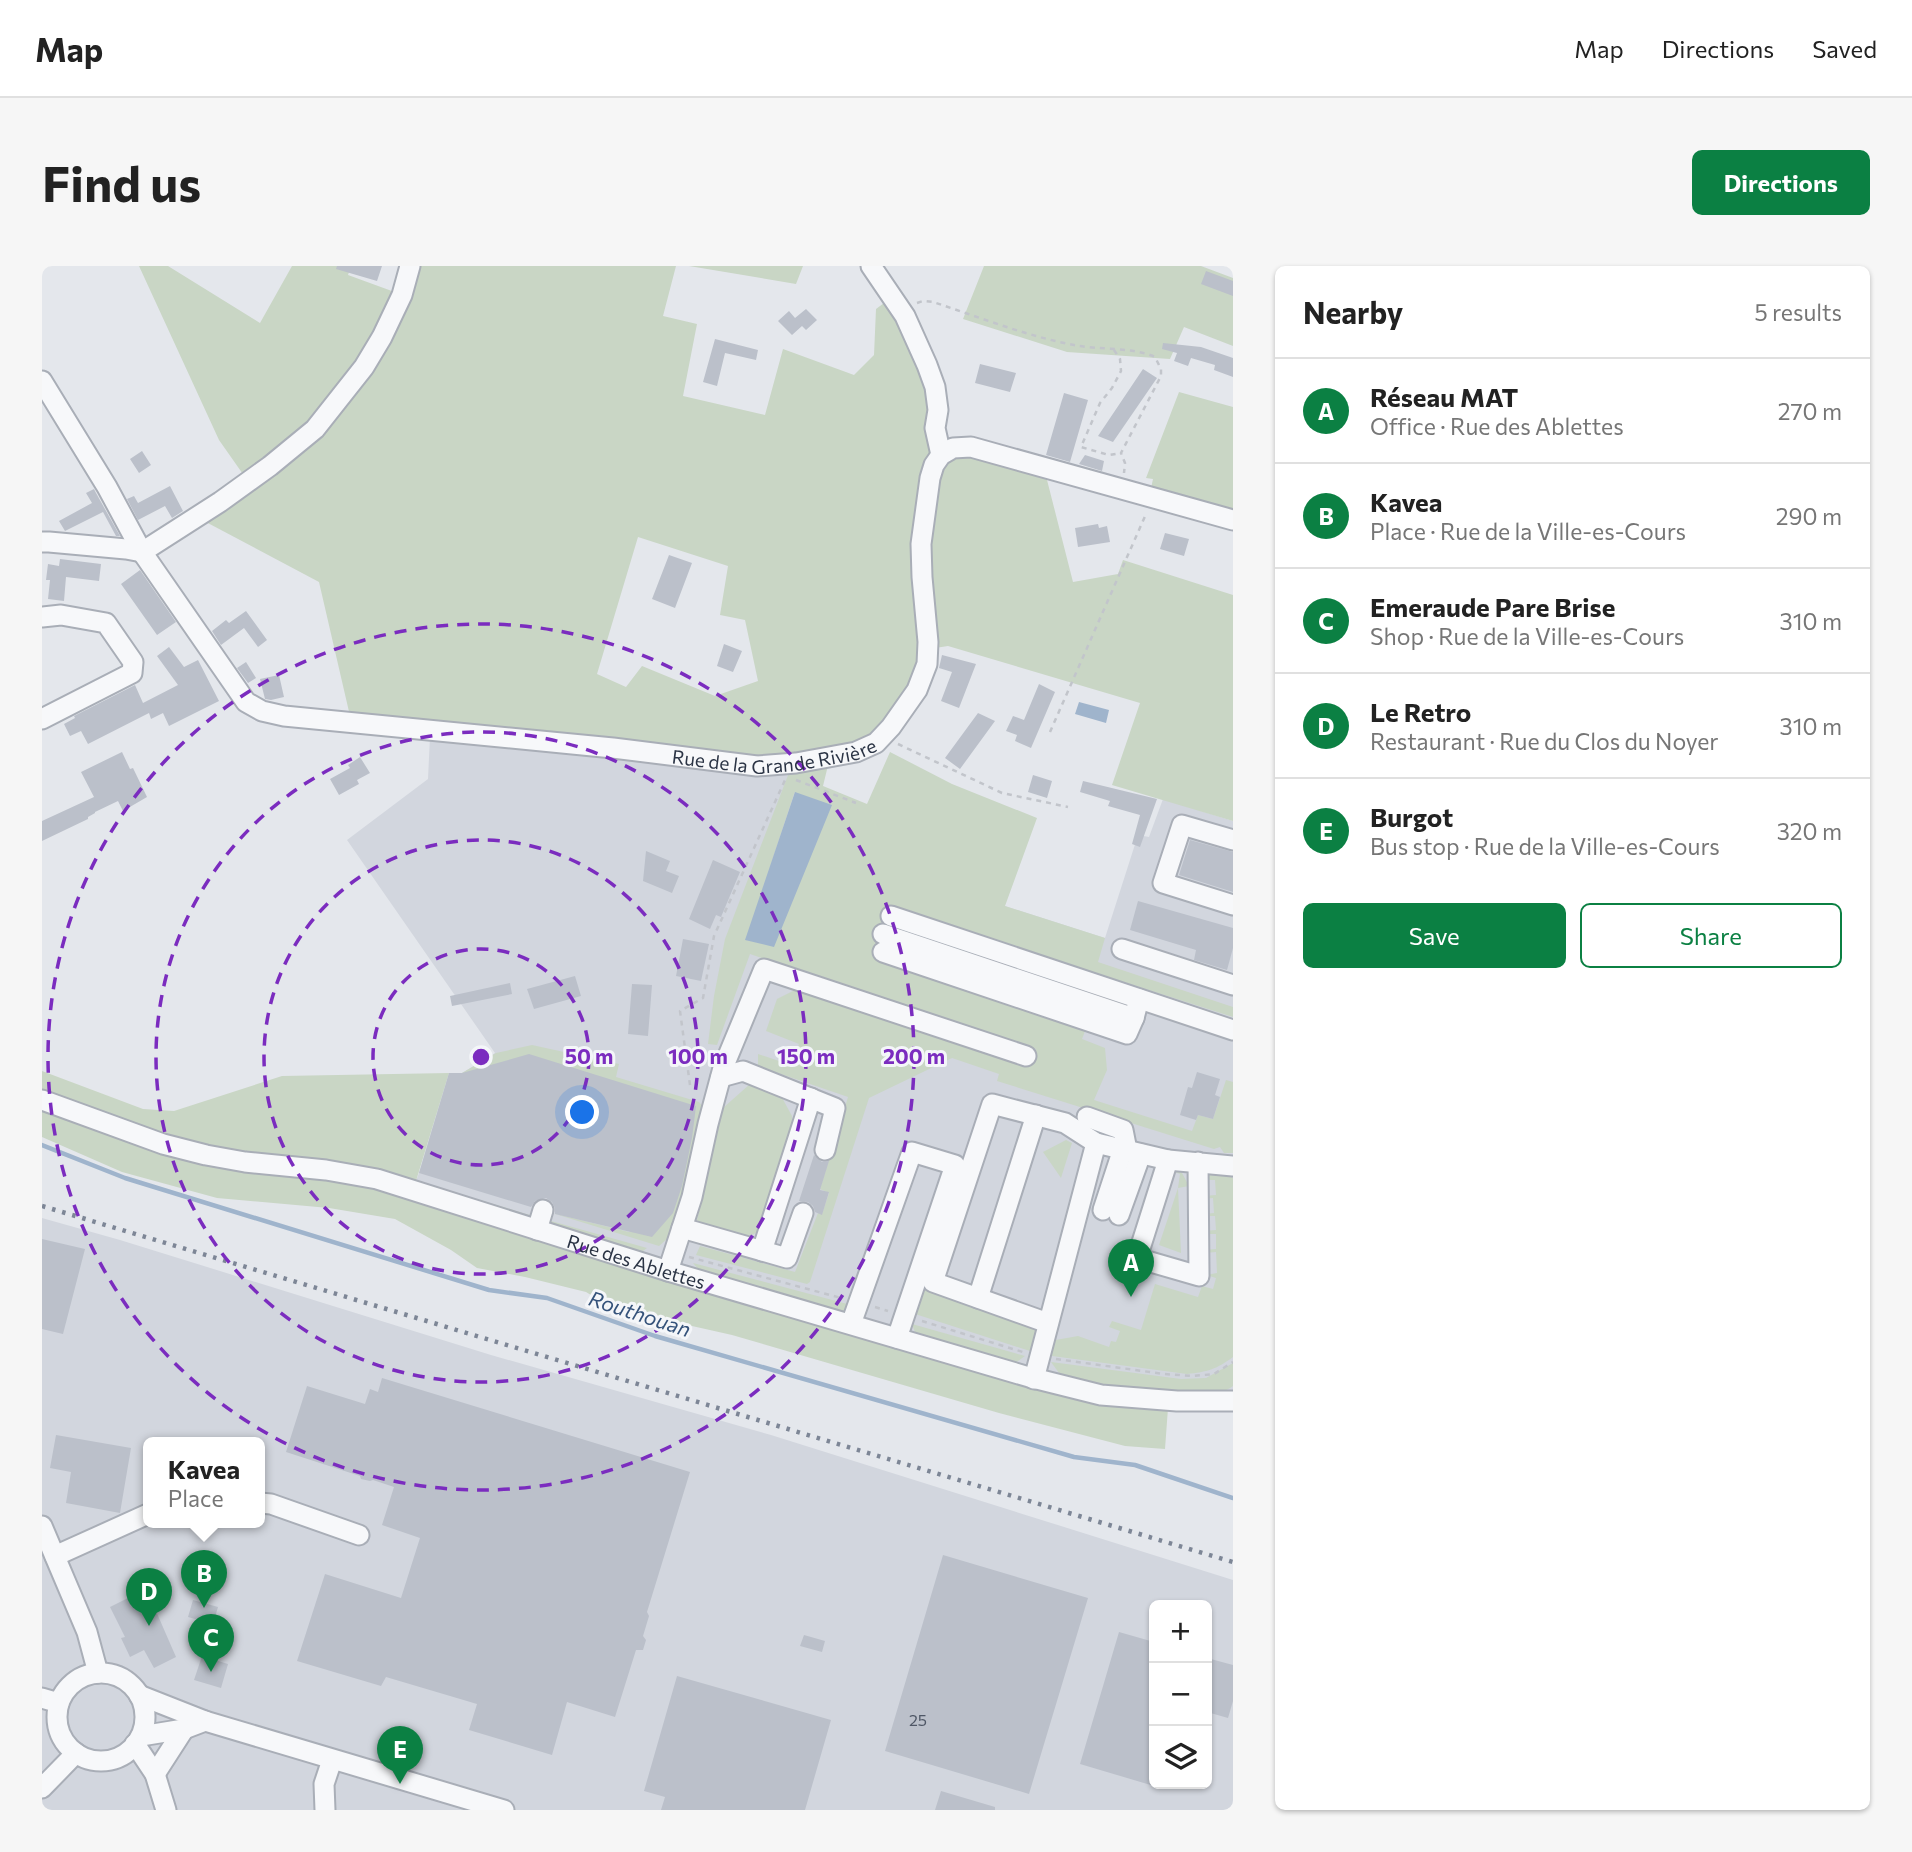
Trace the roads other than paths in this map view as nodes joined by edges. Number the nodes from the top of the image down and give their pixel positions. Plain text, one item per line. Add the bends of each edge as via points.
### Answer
1 (410, 266) edge
2 (871, 266) edge
3 (42, 381) edge
4 (941, 455) junction
5 (1233, 520) edge
6 (42, 542) edge
7 (142, 552) junction
8 (42, 617) edge
9 (42, 719) edge
10 (1233, 840) edge
11 (1233, 905) edge
12 (1122, 949) dead end
13 (1233, 985) edge
14 (1137, 1008) junction
15 (1233, 1030) edge
16 (1026, 1056) dead end
17 (722, 1073) junction
18 (811, 1098) junction
19 (42, 1100) edge
20 (1064, 1110) dead end
21 (1029, 1113) junction
22 (1087, 1117) dead end
23 (1096, 1143) junction
24 (824, 1150) dead end
25 (1130, 1151) junction
26 (1168, 1160) junction
27 (1198, 1163) junction
28 (1233, 1167) edge
29 (543, 1210) dead end
30 (803, 1213) dead end
31 (1111, 1213) dead end
32 (682, 1228) junction
33 (537, 1230) junction
34 (762, 1251) junction
35 (668, 1271) junction
36 (978, 1298) junction
37 (851, 1324) junction
38 (1048, 1324) junction
39 (897, 1338) junction
40 (1034, 1378) junction
41 (1233, 1401) edge
42 (265, 1503) edge
43 (143, 1516) edge
44 (42, 1525) edge
45 (359, 1535) dead end
46 (55, 1556) junction
47 (98, 1673) junction
48 (139, 1695) junction
49 (50, 1701) edge
50 (205, 1721) junction
51 (184, 1729) junction
52 (138, 1740) junction
53 (76, 1753) junction
54 (332, 1760) junction
55 (155, 1774) junction
56 (42, 1788) edge
57 (166, 1810) edge
58 (326, 1810) edge
59 (504, 1810) edge

1 - 7 street via 382,337 314,429 220,502
2 - 4 street via 905,316 927,365 935,387 935,428
3 - 7 street, Rue de la Grande Rivière
4 - 5 street via 953,448 971,447
4 - 7 street, Rue de la Grande Rivière via 930,478 921,544 926,664 917,690 882,737 840,756 757,766 262,711 246,702
6 - 7 street
8 - 9 street via 61,615 106,623 133,662 132,673
10 - 11 street via 1182,825 1163,883
12 - 13 street
14 - 14 street via 885,934 1127,1034
14 - 15 street
16 - 17 street via 764,969
17 - 18 street via 743,1071
17 - 32 street
18 - 24 street via 835,1108
18 - 34 street
19 - 33 street, Rue des Ablettes via 163,1144 245,1162 377,1179
20 - 21 street via 1034,1100
21 - 23 street via 1065,1123
21 - 36 street
21 - 36 street via 992,1104 933,1282
22 - 25 street via 1123,1130
23 - 25 street
23 - 38 street
25 - 26 street
25 - 31 street
26 - 27 street
26 - 27 street via 1137,1258 1199,1276
27 - 28 street
29 - 33 street
30 - 34 street via 787,1258
32 - 34 street
32 - 35 street
33 - 35 street, Rue des Ablettes
35 - 37 street, Rue des Ablettes
36 - 38 street
37 - 39 street, Rue des Ablettes
37 - 39 street via 912,1152 955,1165
38 - 40 street
39 - 40 street, Rue des Ablettes
40 - 41 street, Rue des Ablettes via 1101,1395 1177,1402
42 - 45 street
43 - 46 street
44 - 46 street
46 - 47 street via 87,1632
47 - 48 street via 122,1678
47 - 49 street via 85,1675
48 - 50 street
48 - 52 street via 145,1715
49 - 53 street via 63,1739
50 - 51 street
50 - 54 street
51 - 52 street
51 - 55 street
52 - 53 street via 114,1759 88,1759
52 - 55 street
53 - 56 street
54 - 58 street via 324,1784
54 - 59 street
55 - 57 street

